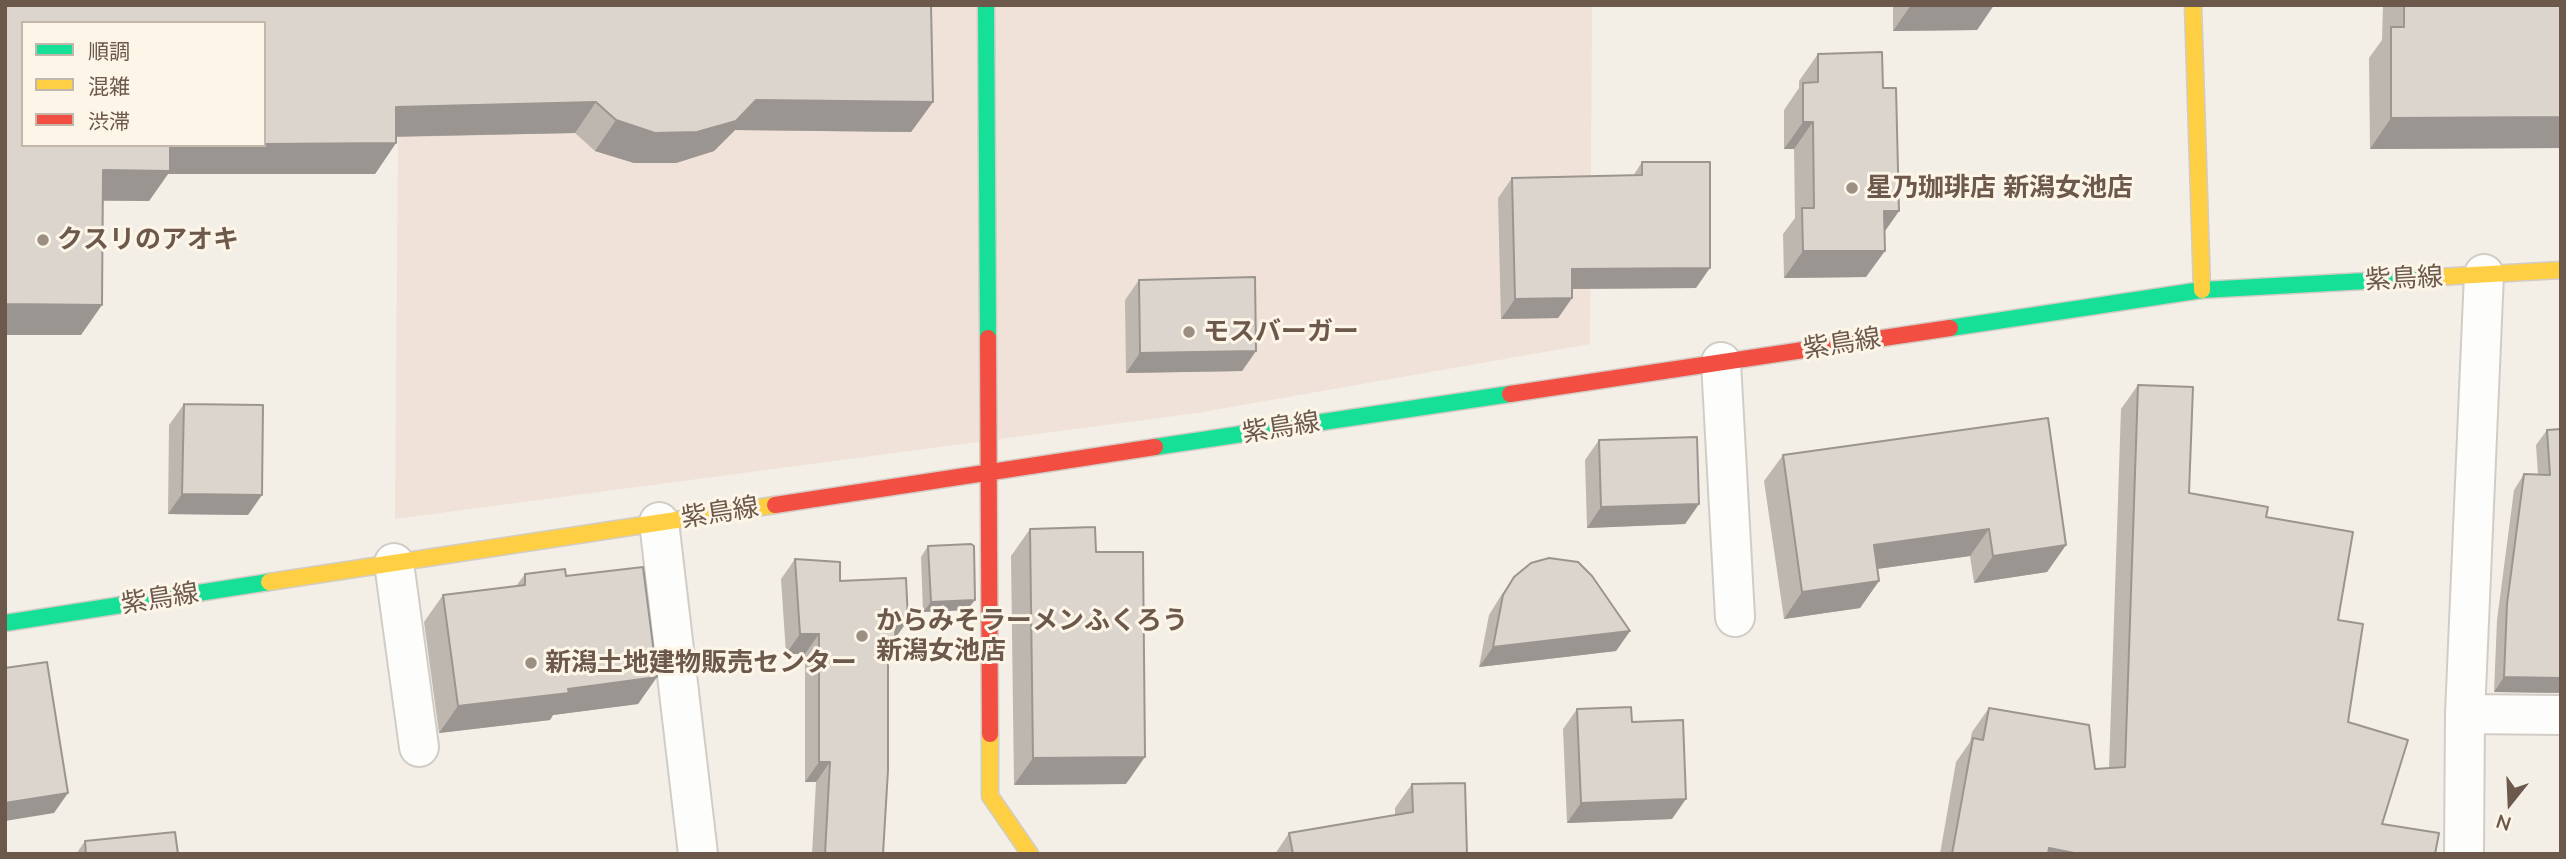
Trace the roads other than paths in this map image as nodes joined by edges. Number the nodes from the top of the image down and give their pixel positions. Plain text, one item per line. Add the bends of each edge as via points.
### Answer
1 (986, 5) edge
2 (2193, 5) edge
3 (2561, 270) edge
4 (2484, 274) junction
5 (2202, 290) junction
6 (1721, 362) junction
7 (988, 472) junction
8 (659, 522) junction
9 (394, 563) junction
10 (1735, 617) dead end
11 (5, 623) edge
12 (2465, 714) junction
13 (2561, 715) edge
14 (419, 747) dead end
15 (698, 854) edge
16 (1030, 854) edge
17 (2464, 854) edge

1 - 7 street
2 - 5 street
3 - 4 street, 紫鳥線
4 - 5 street, 紫鳥線
4 - 12 street
5 - 6 street, 紫鳥線
6 - 7 street, 紫鳥線
6 - 10 street
7 - 8 street, 紫鳥線
7 - 16 street via 989,796
8 - 9 street, 紫鳥線
8 - 15 street
9 - 11 street, 紫鳥線
9 - 14 street
12 - 13 street
12 - 17 street

